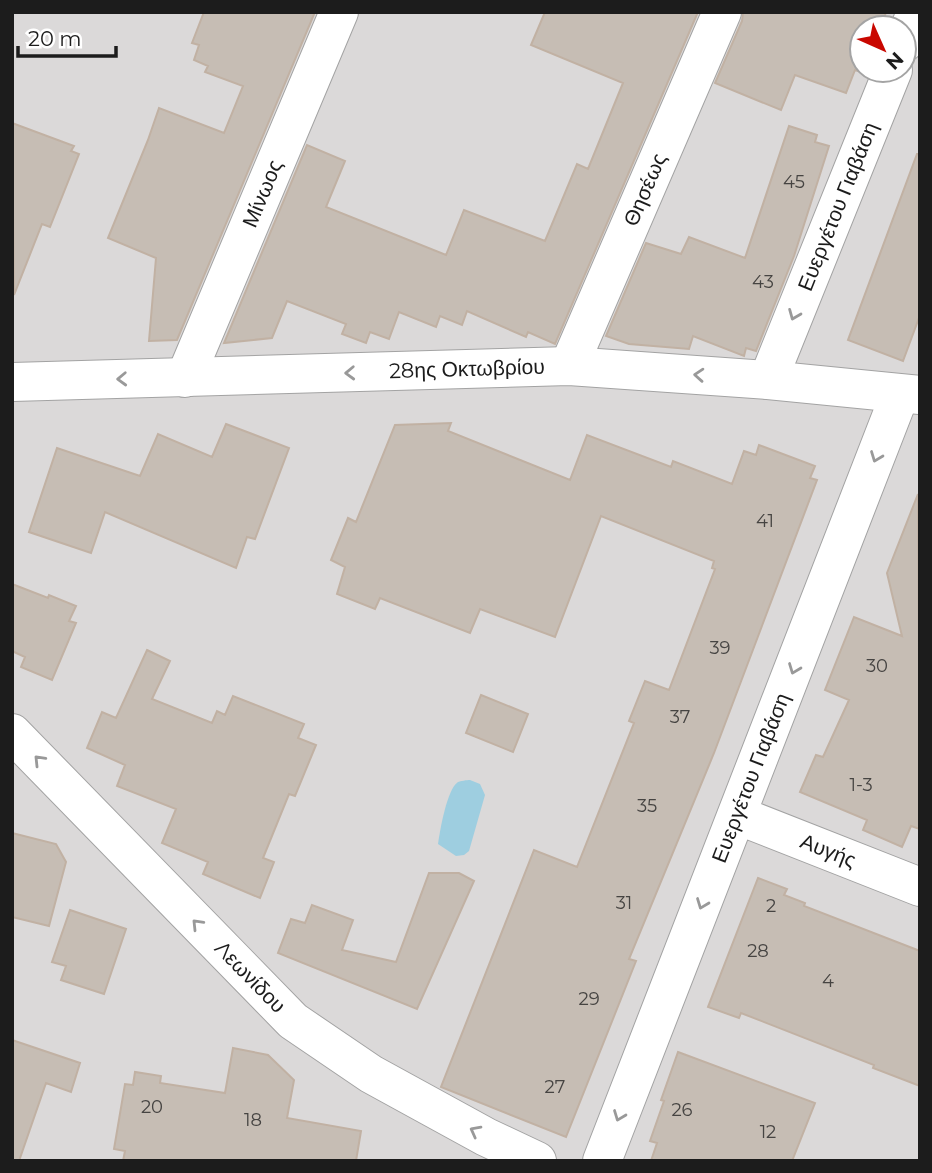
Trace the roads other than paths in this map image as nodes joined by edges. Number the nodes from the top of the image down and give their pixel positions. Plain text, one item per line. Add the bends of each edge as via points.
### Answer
1 (340, 12) edge
2 (722, 12) edge
3 (887, 84) edge
4 (569, 366) junction
5 (185, 378) junction
6 (768, 380) junction
7 (12, 383) edge
8 (910, 394) edge
9 (12, 733) edge
10 (737, 816) junction
11 (920, 887) edge
12 (537, 1161) edge
13 (602, 1161) edge

1 - 5 street, Μίνωος
2 - 4 street, Θησέως
3 -> 6 street, Ευεργέτου Γιαβάση
4 -> 5 street, 28ης Οκτωβρίου
6 -> 4 street, 28ης Οκτωβρίου
5 -> 7 street, 28ης Οκτωβρίου
6 - 8 street, 28ης Οκτωβρίου
8 -> 10 street, Ευεργέτου Γιαβάση
12 -> 9 street, Λεωνίδου via 370,1074 293,1021
10 - 11 street, Αυγής
10 -> 13 street, Ευεργέτου Γιαβάση

